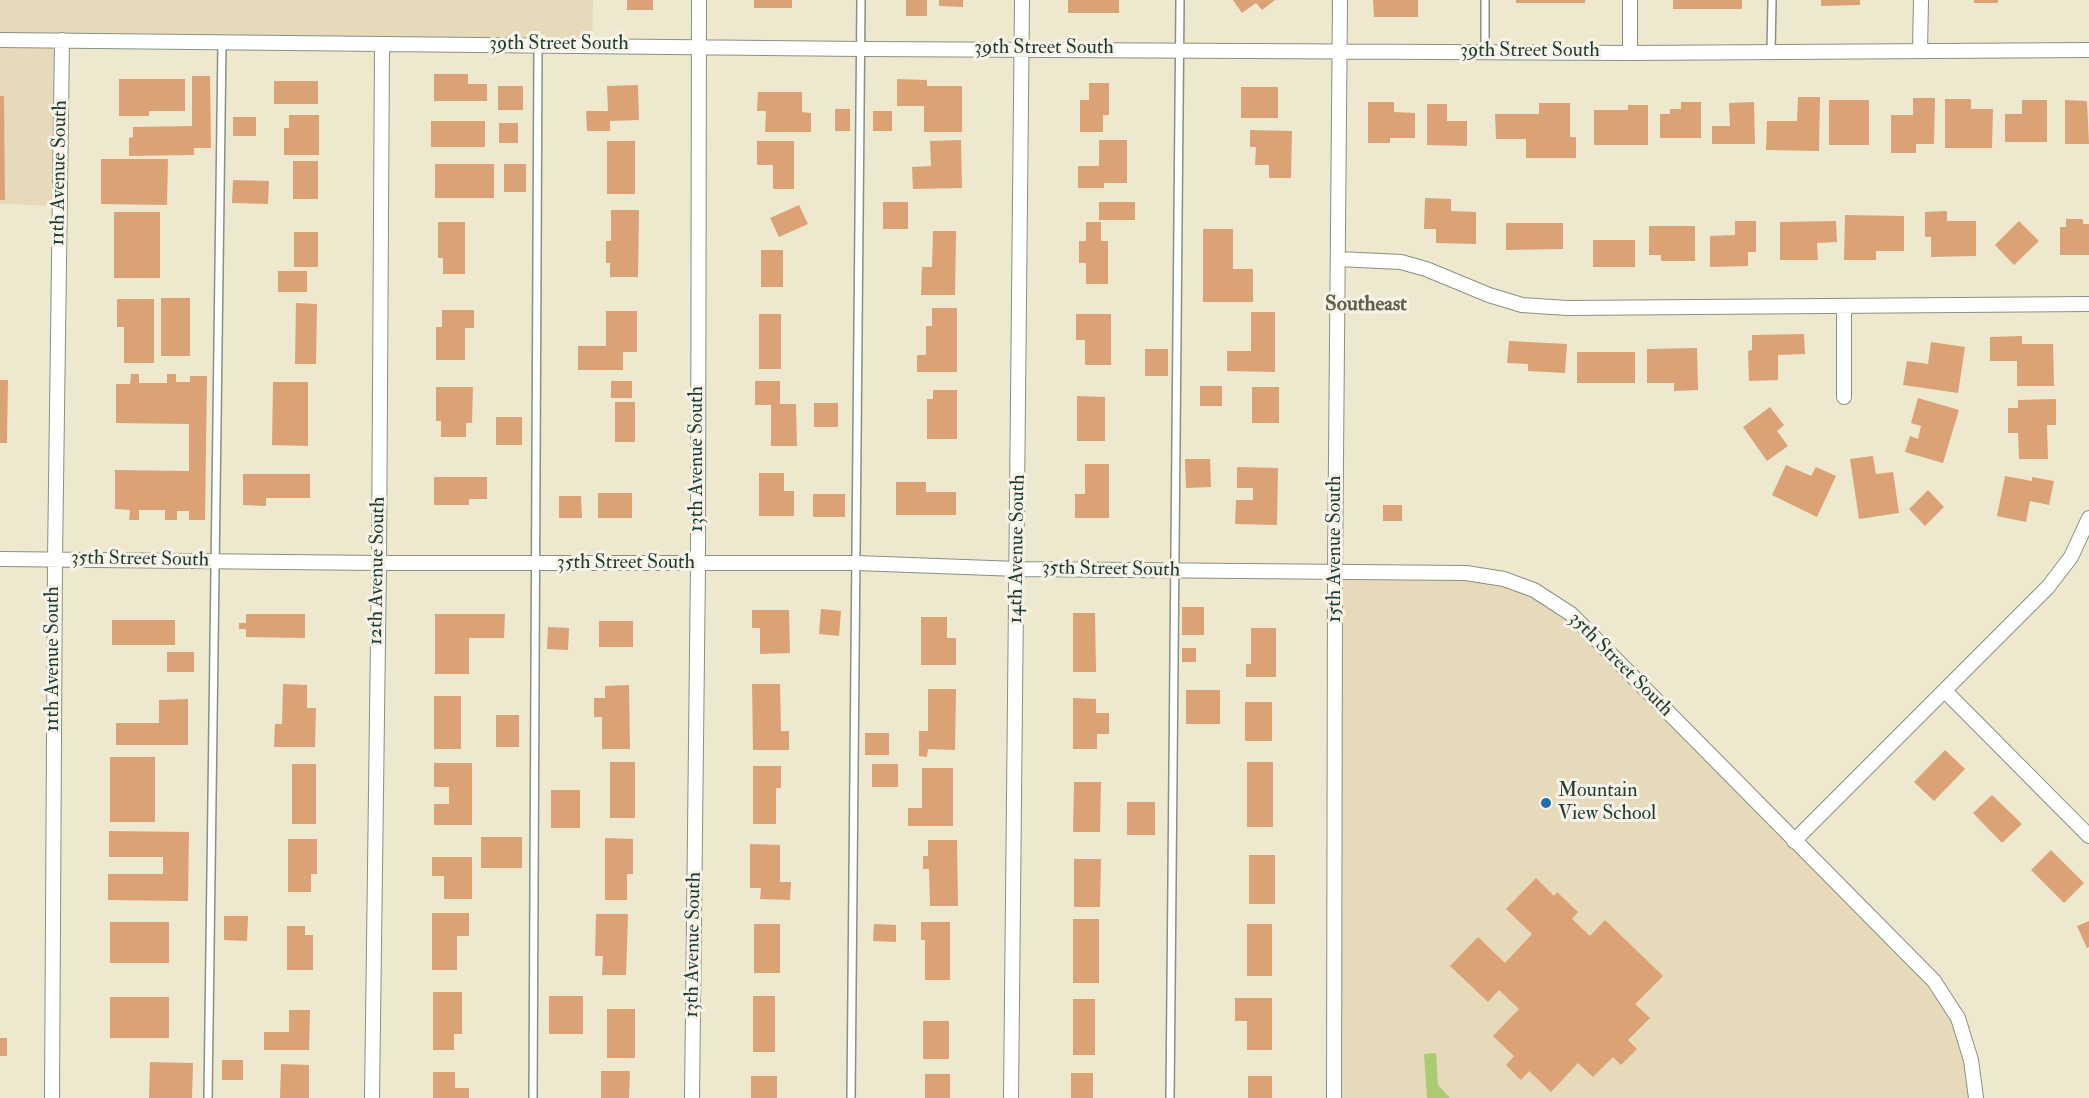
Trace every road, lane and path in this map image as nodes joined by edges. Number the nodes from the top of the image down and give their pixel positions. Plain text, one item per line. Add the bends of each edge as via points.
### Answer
1 (699, 0) edge
2 (861, 0) edge
3 (1022, 0) edge
4 (1180, 0) edge
5 (1340, 0) edge
6 (1485, 0) edge
7 (1630, 0) edge
8 (1772, 0) edge
9 (1921, 0) edge
10 (0, 40) edge
11 (62, 40) junction
12 (222, 42) junction
13 (382, 45) junction
14 (538, 45) junction
15 (699, 46) junction
16 (861, 49) junction
17 (1021, 49) junction
18 (1180, 50) junction
19 (2089, 50) edge
20 (1340, 51) junction
21 (1920, 51) junction
22 (1485, 52) junction
23 (1630, 52) junction
24 (1771, 52) junction
25 (1338, 259) junction
26 (2089, 304) edge
27 (1844, 306) junction
28 (1844, 397) dead end
29 (2089, 518) edge
30 (0, 559) edge
31 (55, 559) junction
32 (215, 561) junction
33 (379, 563) junction
34 (856, 563) junction
35 (537, 564) junction
36 (698, 565) junction
37 (1018, 569) junction
38 (1175, 570) junction
39 (1335, 572) junction
40 (1945, 690) junction
41 (2089, 836) edge
42 (1794, 841) junction
43 (52, 1098) edge
44 (208, 1098) edge
45 (372, 1098) edge
46 (532, 1098) edge
47 (692, 1098) edge
48 (852, 1098) edge
49 (1011, 1098) edge
50 (1170, 1098) edge
51 (1334, 1098) edge
52 (1976, 1098) edge

1 - 15 street, 13th Avenue South
2 - 16 lane
3 - 17 street, 14th Avenue South
4 - 18 lane
5 - 20 street, 15th Avenue South
6 - 22 lane
7 - 23 street
8 - 24 lane
9 - 21 street
10 - 11 street, 39th Street South
11 - 12 street, 39th Street South
11 - 31 street, 11th Avenue South
12 - 13 street, 39th Street South
12 - 32 lane
13 - 14 street, 39th Street South
13 - 33 street, 12th Avenue South
14 - 15 street, 39th Street South
14 - 35 lane
15 - 16 street, 39th Street South
15 - 36 street, 13th Avenue South
16 - 17 street, 39th Street South
16 - 34 lane
17 - 18 street, 39th Street South
17 - 37 street, 14th Avenue South
18 - 20 street, 39th Street South
18 - 38 lane
19 - 21 street, 39th Street South
20 - 22 street, 39th Street South
20 - 25 street, 15th Avenue South
21 - 24 street, 39th Street South
22 - 23 street, 39th Street South
23 - 24 street, 39th Street South
25 - 27 street via 1401,262 1522,305
25 - 39 street, 15th Avenue South
26 - 27 street
27 - 28 street
29 - 40 street via 2071,557 2048,587
30 - 31 street, 35th Street South
31 - 32 street, 35th Street South
31 - 43 street, 11th Avenue South
32 - 33 street, 35th Street South
32 - 44 lane
33 - 35 street, 35th Street South
33 - 45 street, 12th Avenue South
34 - 36 street, 35th Street South
34 - 37 street, 35th Street South
34 - 48 lane
35 - 36 street, 35th Street South
35 - 46 lane
36 - 47 street, 13th Avenue South
37 - 38 street, 35th Street South
37 - 49 street, 14th Avenue South
38 - 39 street, 35th Street South
38 - 50 lane
39 - 42 street, 35th Street South via 1466,573 1503,579 1534,590 1571,614
39 - 51 street, 15th Avenue South
40 - 41 street
40 - 42 street
42 - 52 street, 35th Street South via 1934,981 1958,1018 1971,1060

